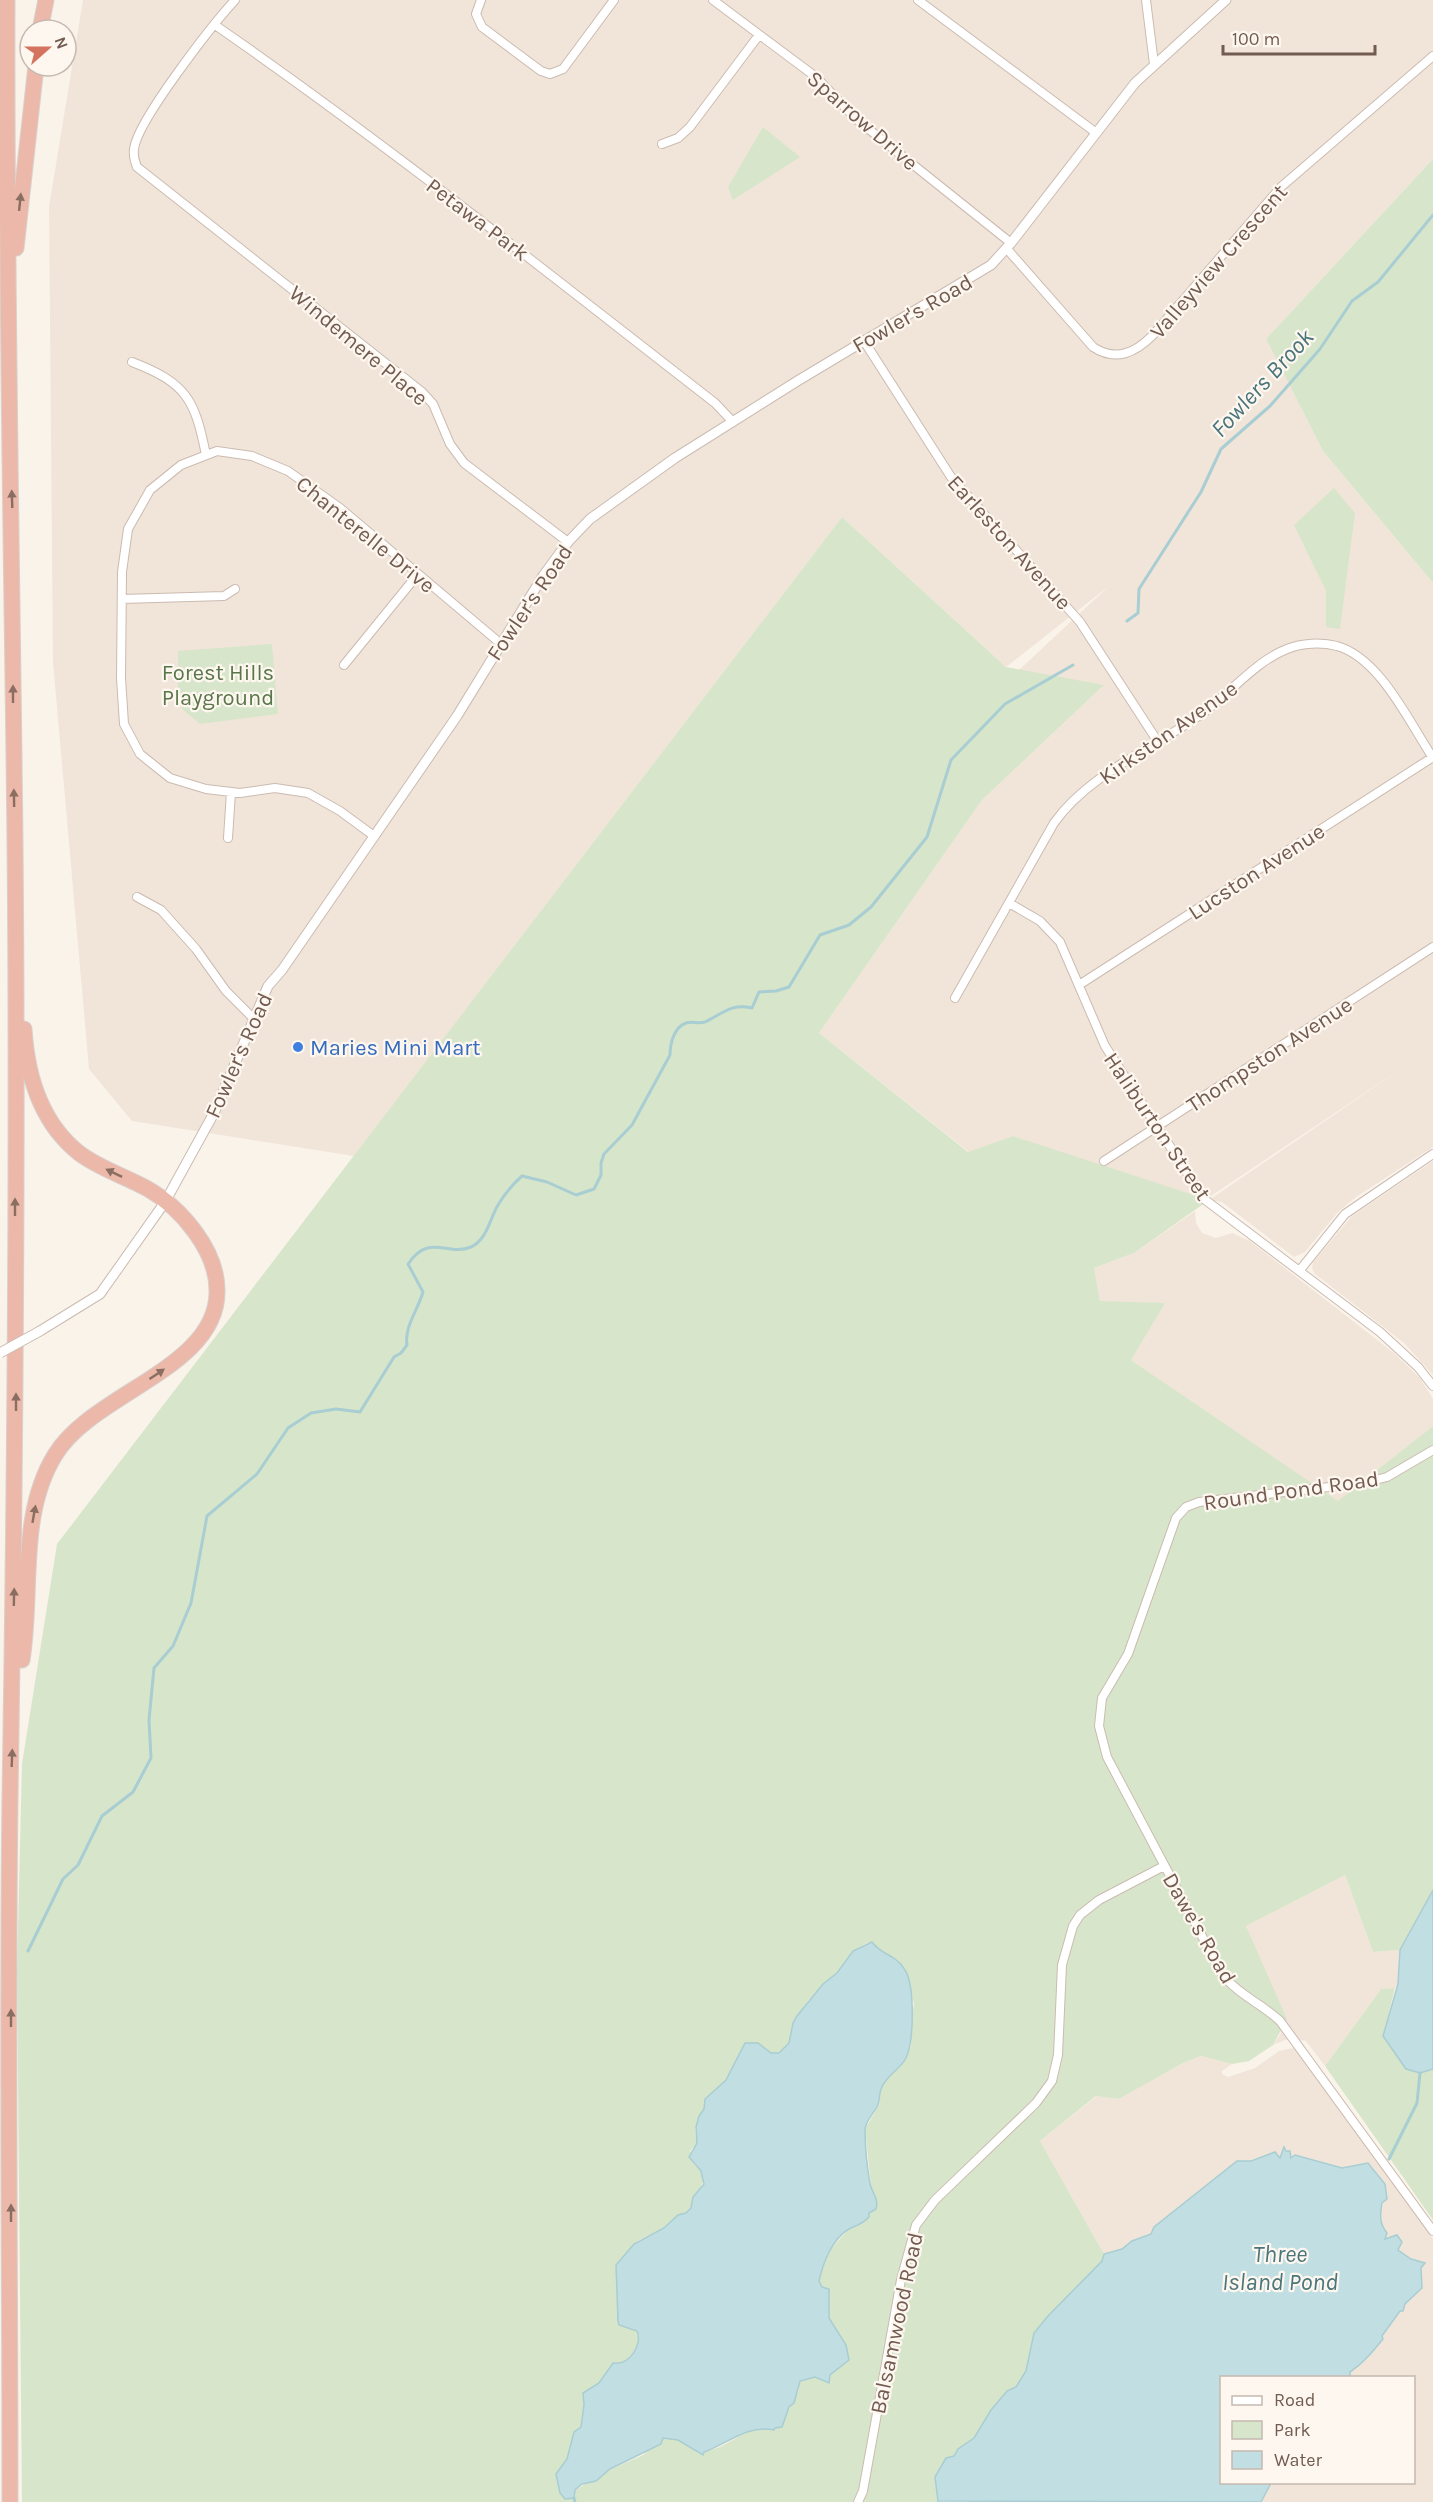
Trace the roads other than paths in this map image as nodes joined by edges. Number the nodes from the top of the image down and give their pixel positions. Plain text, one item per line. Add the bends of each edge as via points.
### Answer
1 (7, 0) edge
2 (46, 0) edge
3 (235, 0) edge
4 (481, 0) edge
5 (614, 0) edge
6 (713, 0) edge
7 (918, 0) edge
8 (1146, 0) edge
9 (1226, 0) edge
10 (42, 18) edge
11 (215, 25) junction
12 (759, 35) junction
13 (1433, 56) edge
14 (1154, 64) junction
15 (35, 78) edge
16 (1095, 132) junction
17 (662, 144) dead end
18 (1009, 246) junction
19 (864, 341) junction
20 (8, 344) junction
21 (132, 362) dead end
22 (733, 422) junction
23 (206, 455) junction
24 (568, 542) junction
25 (418, 574) junction
26 (235, 589) dead end
27 (122, 599) junction
28 (500, 643) junction
29 (344, 665) dead end
30 (1158, 742) junction
31 (1433, 757) edge
32 (231, 792) junction
33 (374, 836) junction
34 (228, 838) dead end
35 (15, 843) junction
36 (137, 897) dead end
37 (1009, 903) junction
38 (1433, 947) edge
39 (1079, 986) junction
40 (955, 998) dead end
41 (253, 1018) junction
42 (1156, 1127) junction
43 (1433, 1154) edge
44 (1104, 1161) dead end
45 (165, 1202) junction
46 (1300, 1270) junction
47 (0, 1353) edge
48 (1433, 1386) edge
49 (1433, 1450) edge
50 (1099, 1712) joint
51 (13, 1718) junction
52 (1164, 1866) junction
53 (1433, 2231) edge
54 (10, 2502) edge
55 (858, 2502) edge

1 - 20 highway
2 - 10 highway
3 - 11 street
4 - 5 street via 476,14 482,27 550,74 563,69
6 - 12 street, Sparrow Drive
7 - 16 street
8 - 14 street
9 - 14 street, Fowler's Road
11 - 22 street, Petawa Park via 321,99 527,255 715,403
11 - 24 street, Windemere Place via 135,142 134,161 140,172 422,392 438,412 450,444 464,463
12 - 17 street via 690,128
12 - 18 street, Sparrow Drive via 816,77 856,119
13 - 18 street, Valleyview Crescent via 1281,188 1153,335 1132,352 1113,355 1093,347
14 - 16 street, Fowler's Road
20 -> 15 highway
16 - 18 street, Fowler's Road
18 - 19 street, Fowler's Road via 978,274
19 - 22 street, Fowler's Road
19 - 30 street, Earleston Avenue via 951,477 1071,609
35 -> 20 highway
21 - 23 street via 154,370 191,400
22 - 24 street, Fowler's Road via 633,487 590,519
23 - 25 street, Chanterelle Drive via 218,451 252,456 288,471 340,508
23 - 27 street, Chanterelle Drive via 181,465 150,490 129,529
24 - 28 street, Fowler's Road
25 - 28 street, Chanterelle Drive
25 - 29 street
26 - 27 street via 224,596
27 - 32 street, Chanterelle Drive via 124,724 140,754 170,778
28 - 33 street, Fowler's Road via 457,716
30 - 31 street, Kirkston Avenue via 1200,716 1272,656 1288,648 1320,643 1365,660
30 - 37 street, Kirkston Avenue via 1072,801 1054,823
31 - 39 street, Lucston Avenue
32 - 33 street, Chanterelle Drive via 275,788 308,793
32 - 34 street
33 - 41 street, Fowler's Road via 268,986
45 -> 35 highway via 79,1153 50,1122 39,1102 26,1056
51 -> 35 highway
36 - 41 street via 162,910 226,991
37 - 39 street, Haliburton Street via 1054,934
37 - 40 street, Kirkston Avenue
38 - 42 street, Thompston Avenue
39 - 42 street, Haliburton Street via 1105,1046
41 - 45 street, Fowler's Road via 214,1113
42 - 44 street, Thompston Avenue
42 - 46 street, Haliburton Street via 1204,1200
43 - 46 street via 1345,1214
45 - 47 street, Fowler's Road, bridge via 100,1294
51 -> 45 highway via 23,1654 32,1530 44,1477 55,1455 81,1423 192,1347 207,1329 214,1310 218,1292 208,1255
46 - 48 street, Haliburton Street via 1401,1350
49 - 50 street, Round Pond Road via 1387,1477 1364,1483 1216,1499 1186,1507 1176,1518 1131,1645 1108,1686
50 - 52 street, Dawe's Road via 1101,1742 1107,1757
54 -> 51 highway
52 - 53 street, Dawe's Road via 1229,1984 1280,2021
52 - 55 street, Balsamwood Road via 1099,1900 1072,1926 1062,1965 1059,2055 1052,2081 1036,2103 935,2200 916,2225 908,2247

